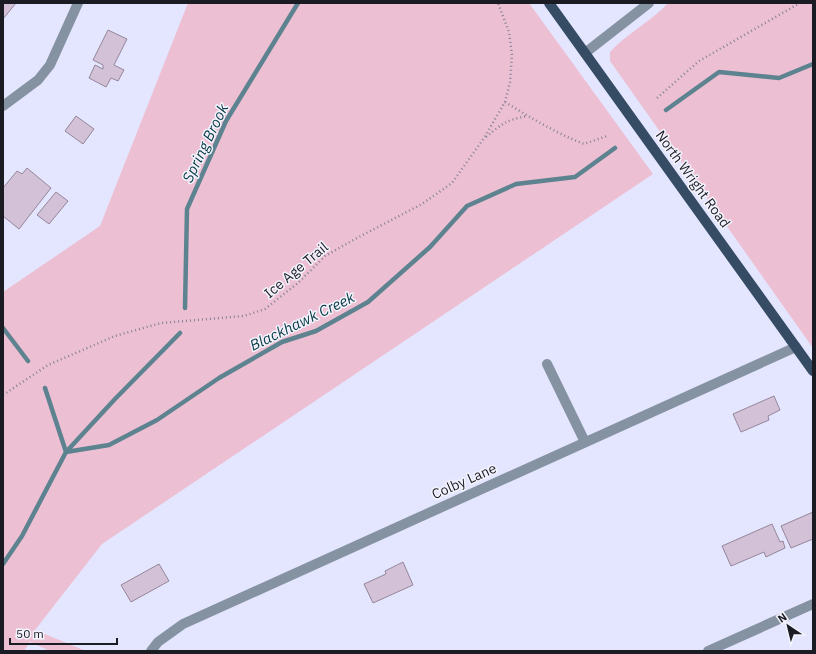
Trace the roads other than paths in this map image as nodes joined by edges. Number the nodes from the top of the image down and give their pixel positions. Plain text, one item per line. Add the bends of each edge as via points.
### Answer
1 (78, 3) edge
2 (549, 3) edge
3 (649, 3) edge
4 (585, 53) junction
5 (3, 106) edge
6 (796, 346) junction
7 (547, 364) dead end
8 (813, 371) edge
9 (585, 442) junction
10 (813, 604) edge
11 (727, 647) edge
12 (151, 651) edge
13 (708, 651) edge

1 - 5 street via 50,64 38,80
2 - 4 main road, North Wright Road
3 - 4 street
4 - 6 main road, North Wright Road
6 - 8 main road, North Wright Road
6 - 9 street, Colby Lane
7 - 9 street
9 - 12 street, Colby Lane via 183,624 158,642
10 - 11 street
11 - 13 street

